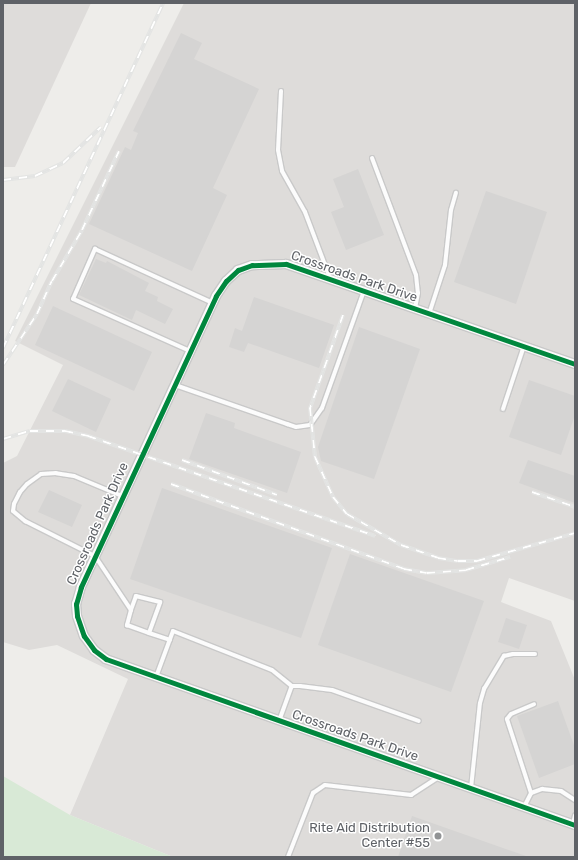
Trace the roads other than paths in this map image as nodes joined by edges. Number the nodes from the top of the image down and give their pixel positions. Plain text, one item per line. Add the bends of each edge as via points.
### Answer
1 (281, 91) dead end
2 (372, 158) dead end
3 (456, 193) dead end
4 (330, 279) junction
5 (364, 291) junction
6 (213, 303) junction
7 (415, 308) junction
8 (429, 314) junction
9 (524, 346) junction
10 (190, 352) junction
11 (575, 364) edge
12 (175, 384) junction
13 (503, 409) dead end
14 (122, 496) junction
15 (95, 556) junction
16 (131, 610) junction
17 (149, 632) junction
18 (170, 640) junction
19 (535, 654) dead end
20 (156, 678) junction
21 (292, 686) junction
22 (534, 704) dead end
23 (419, 721) dead end
24 (279, 722) junction
25 (438, 777) junction
26 (471, 789) junction
27 (531, 793) junction
28 (575, 800) edge
29 (524, 807) junction
30 (575, 815) edge
31 (574, 825) edge
32 (288, 857) edge

1 - 4 lane via 278,150 282,171 305,212
2 - 7 lane via 416,275 418,293
3 - 8 lane via 445,265
4 - 5 street, Crossroads Park Drive
4 - 6 street, Crossroads Park Drive via 286,264 252,265 238,270 226,281
5 - 7 street, Crossroads Park Drive
5 - 12 lane via 322,408 310,425 296,427
6 - 10 street, Crossroads Park Drive
6 - 10 lane via 95,249 73,299
7 - 8 street, Crossroads Park Drive
8 - 9 street, Crossroads Park Drive
9 - 11 street, Crossroads Park Drive
9 - 13 lane
10 - 12 street, Crossroads Park Drive
12 - 14 street, Crossroads Park Drive
14 - 15 street, Crossroads Park Drive
14 - 15 lane via 92,482 56,473 42,474 27,484 14,504 13,511 25,521
15 - 16 lane
15 - 20 street, Crossroads Park Drive via 76,604 84,636 94,650 106,659
16 - 17 lane via 127,625
16 - 17 lane via 136,596 160,602
17 - 18 lane
18 - 20 lane
18 - 21 lane via 173,631 184,635 272,670
19 - 26 lane via 504,656 484,689 480,703
20 - 24 street, Crossroads Park Drive
21 - 23 lane via 332,690
21 - 24 lane
22 - 27 lane via 511,714 507,719
24 - 25 street, Crossroads Park Drive
25 - 26 street, Crossroads Park Drive
25 - 32 lane via 411,795 325,785 313,793
26 - 29 street, Crossroads Park Drive
27 - 28 lane via 542,788 561,791
27 - 29 lane
29 - 31 street, Crossroads Park Drive
30 - 31 lane

